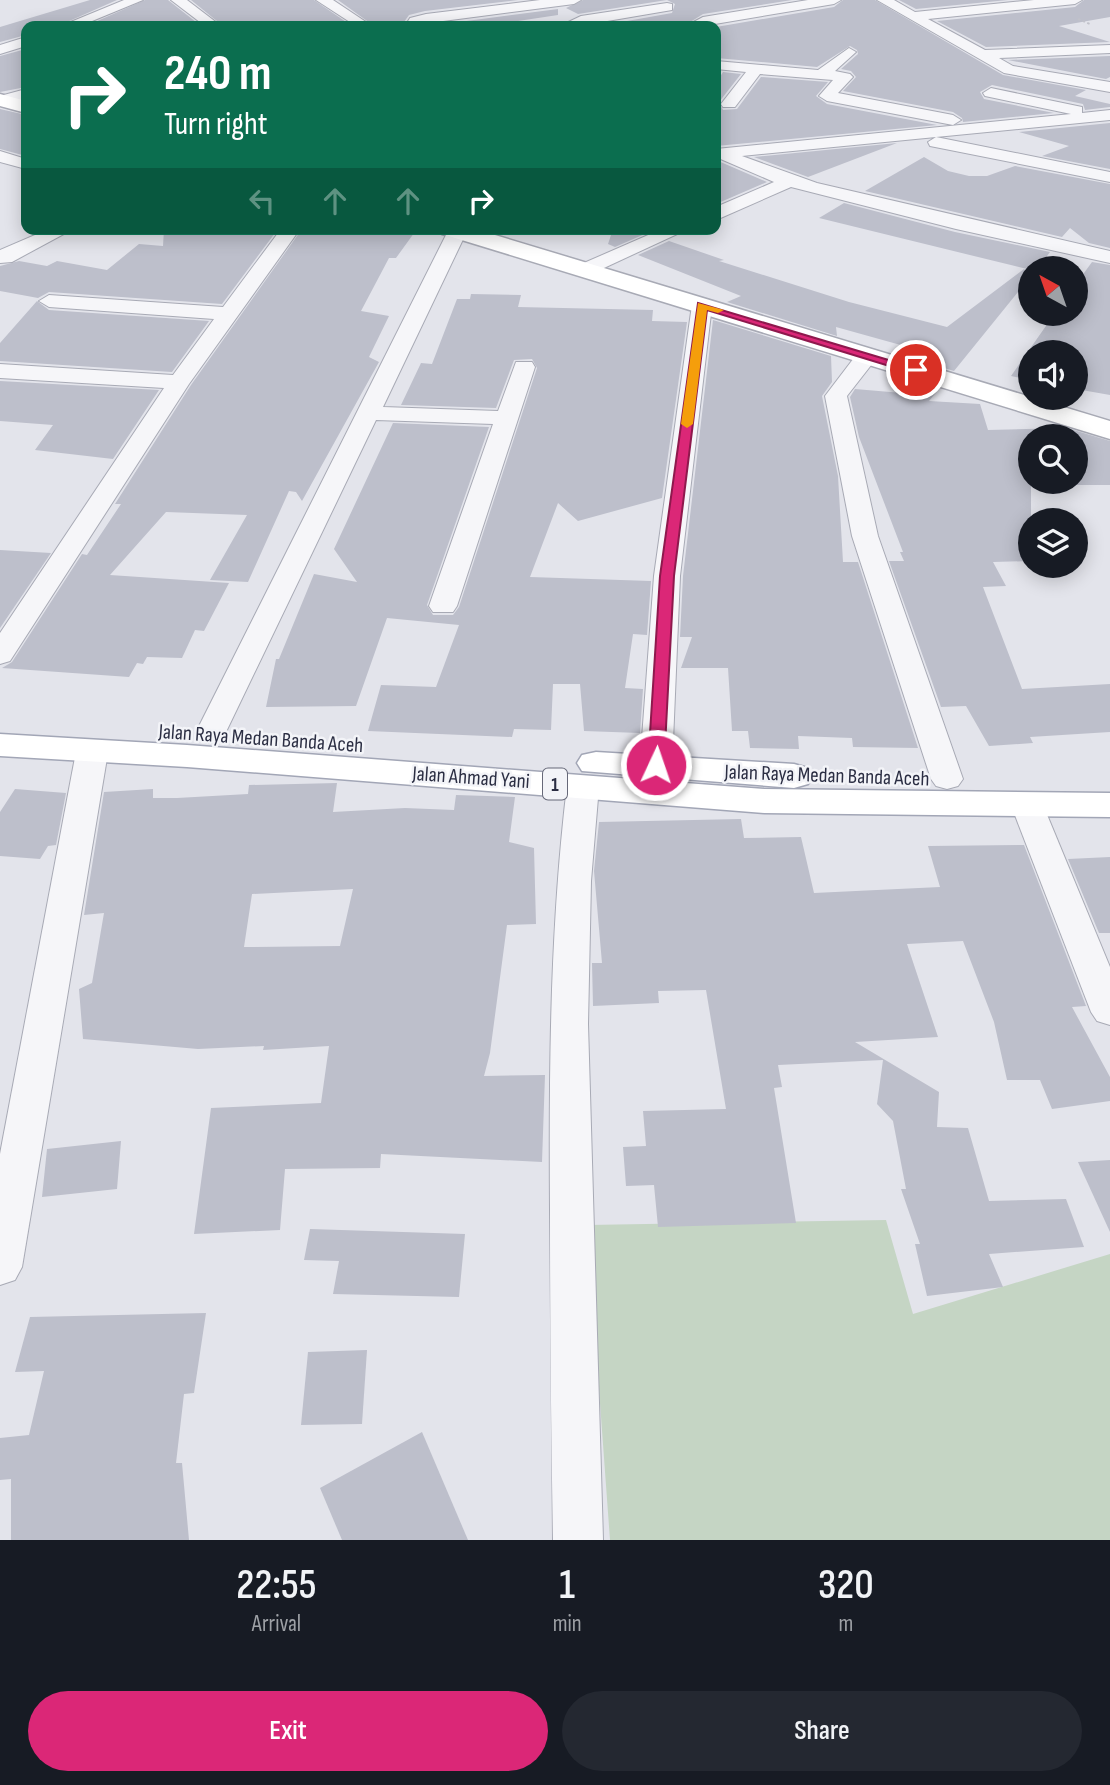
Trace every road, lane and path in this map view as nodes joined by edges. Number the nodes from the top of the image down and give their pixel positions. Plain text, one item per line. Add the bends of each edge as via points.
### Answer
1 (136, 0) edge
2 (178, 0) edge
3 (323, 0) edge
4 (574, 0) edge
5 (644, 0) edge
6 (834, 0) edge
7 (884, 0) edge
8 (1075, 0) edge
9 (667, 8) junction
10 (914, 16) junction
11 (81, 21) edge
12 (207, 21) edge
13 (357, 21) edge
14 (415, 21) edge
15 (579, 21) edge
16 (692, 21) edge
17 (715, 21) edge
18 (21, 43) edge
19 (1110, 49) edge
20 (0, 50) edge
21 (849, 52) dead end
22 (980, 54) junction
23 (721, 66) edge
24 (756, 69) junction
25 (796, 72) junction
26 (821, 75) junction
27 (1110, 87) edge
28 (784, 89) dead end
29 (991, 93) dead end
30 (21, 95) edge
31 (1, 100) edge
32 (729, 104) dead end
33 (21, 106) edge
34 (1108, 116) edge
35 (995, 128) junction
36 (900, 135) junction
37 (721, 153) edge
38 (721, 153) edge
39 (0, 156) edge
40 (21, 162) edge
41 (1110, 177) edge
42 (790, 181) junction
43 (721, 212) edge
44 (51, 235) edge
45 (287, 235) edge
46 (454, 235) edge
47 (472, 235) edge
48 (665, 235) edge
49 (1110, 257) edge
50 (2, 258) edge
51 (584, 270) junction
52 (49, 300) dead end
53 (702, 305) junction
54 (230, 314) junction
55 (868, 355) junction
56 (524, 367) dead end
57 (0, 372) edge
58 (179, 382) junction
59 (366, 413) junction
60 (507, 418) junction
61 (1110, 430) edge
62 (443, 607) dead end
63 (0, 655) edge
64 (0, 721) edge
65 (210, 734) junction
66 (0, 745) edge
67 (92, 752) junction
68 (656, 765) junction
69 (947, 779) junction
70 (1110, 779) edge
71 (583, 786) junction
72 (1027, 805) junction
73 (1110, 805) edge
74 (1110, 1012) edge
75 (0, 1267) edge
76 (578, 1540) edge

1 - 11 street
2 - 12 street
3 - 13 street
4 - 14 street
5 - 9 street
6 - 17 street
7 - 10 street
8 - 10 street
9 - 15 street
9 - 16 street
10 - 22 street
18 - 20 street
19 - 22 street
21 - 26 street
22 - 27 street via 1018,72
23 - 24 street
24 - 25 street
24 - 32 street
25 - 26 street
25 - 28 street
26 - 35 street via 846,78 829,96
29 - 34 street
30 - 31 street
31 - 33 main road
34 - 35 street
35 - 36 street
36 - 37 street
36 - 41 street
38 - 42 street
39 - 40 street
42 - 43 street
42 - 49 street via 959,225
44 - 50 street
45 - 54 street
46 - 59 street
47 - 51 main road
48 - 51 street
51 - 53 main road
52 - 54 street
53 - 55 main road
53 - 68 street via 667,576
54 - 58 street
55 - 61 main road
55 - 69 street via 836,396 865,536
56 - 60 street
57 - 58 street
58 - 63 street
59 - 60 street
59 - 65 street
60 - 62 street
64 - 65 main road, Jalan Raya Medan Banda Aceh / 1
65 - 68 main road, Jalan Raya Medan Banda Aceh / 1
66 - 67 main road, Jalan Ahmad Yani / 1
67 - 71 main road, Jalan Ahmad Yani / 1
67 - 75 street
68 - 69 main road, Jalan Raya Medan Banda Aceh / 1 via 776,775
69 - 70 main road, Jalan Raya Medan Banda Aceh / 1
71 - 72 main road, Jalan Ahmad Yani / 1 via 764,801
71 - 76 street via 574,862 570,972 570,1349
72 - 73 main road, Jalan Ahmad Yani / 1
72 - 74 street

